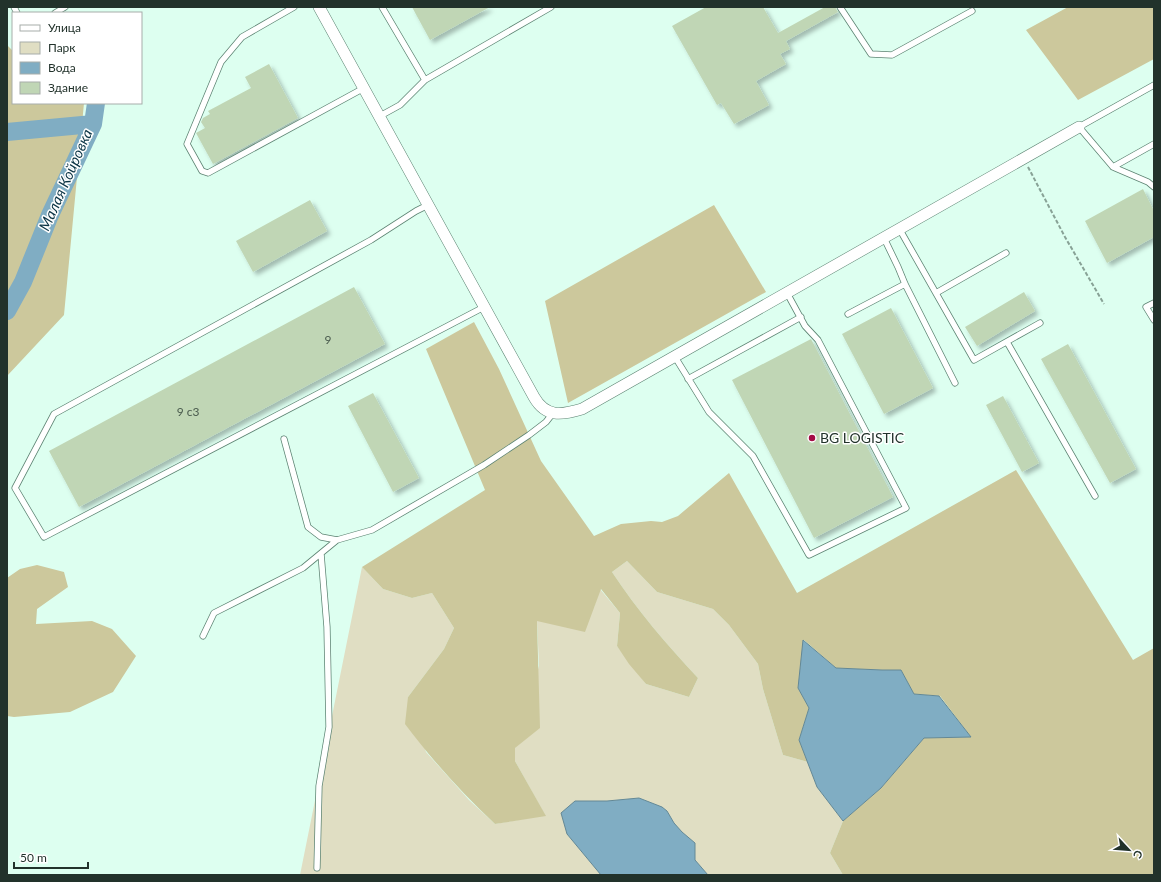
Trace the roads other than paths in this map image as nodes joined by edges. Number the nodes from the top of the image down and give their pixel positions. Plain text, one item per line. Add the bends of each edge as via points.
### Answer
1 (66, 7) edge
2 (294, 7) edge
3 (319, 7) edge
4 (382, 7) edge
5 (551, 7) edge
6 (840, 7) edge
7 (972, 11) dead end
8 (57, 12) edge
9 (425, 80) junction
10 (1154, 85) edge
11 (364, 88) junction
12 (380, 116) junction
13 (1079, 127) junction
14 (1154, 144) edge
15 (1113, 167) junction
16 (1154, 187) edge
17 (428, 205) junction
18 (900, 230) junction
19 (884, 238) junction
20 (1006, 253) dead end
21 (905, 284) junction
22 (787, 293) junction
23 (936, 293) junction
24 (1154, 303) edge
25 (484, 307) junction
26 (848, 314) dead end
27 (801, 317) junction
28 (1154, 320) edge
29 (1040, 323) dead end
30 (1007, 342) junction
31 (675, 357) junction
32 (688, 379) junction
33 (955, 383) dead end
34 (553, 413) junction
35 (284, 439) dead end
36 (1095, 496) dead end
37 (337, 540) junction
38 (321, 554) junction
39 (204, 636) dead end
40 (317, 868) dead end

1 - 8 lane
2 - 11 lane via 242,37 221,62 188,144 202,171 208,173
3 - 11 street
4 - 9 lane
5 - 9 lane
6 - 7 lane via 871,54 892,55
9 - 12 lane via 400,105
10 - 13 lane
11 - 12 street
12 - 17 street
13 - 15 lane
13 - 18 street
14 - 15 lane
15 - 16 lane
17 - 25 street
17 - 25 lane via 371,240 54,414 15,488 44,537
18 - 19 street
18 - 23 lane
19 - 21 lane
19 - 22 street
20 - 23 lane
21 - 26 lane
21 - 33 lane
22 - 27 lane
22 - 31 street
23 - 30 lane via 974,360
24 - 28 lane via 1146,307
25 - 34 street via 539,405
27 - 32 lane
27 - 32 lane via 805,326 818,340 906,508 809,556 753,456 709,412
29 - 30 lane
30 - 36 lane
31 - 32 lane
31 - 34 street via 582,409 569,413
34 - 37 lane via 529,435 484,465 372,530
35 - 37 lane via 308,527 321,537
37 - 38 lane
38 - 39 lane via 303,568 214,613
38 - 40 lane via 327,627 329,727 319,786

